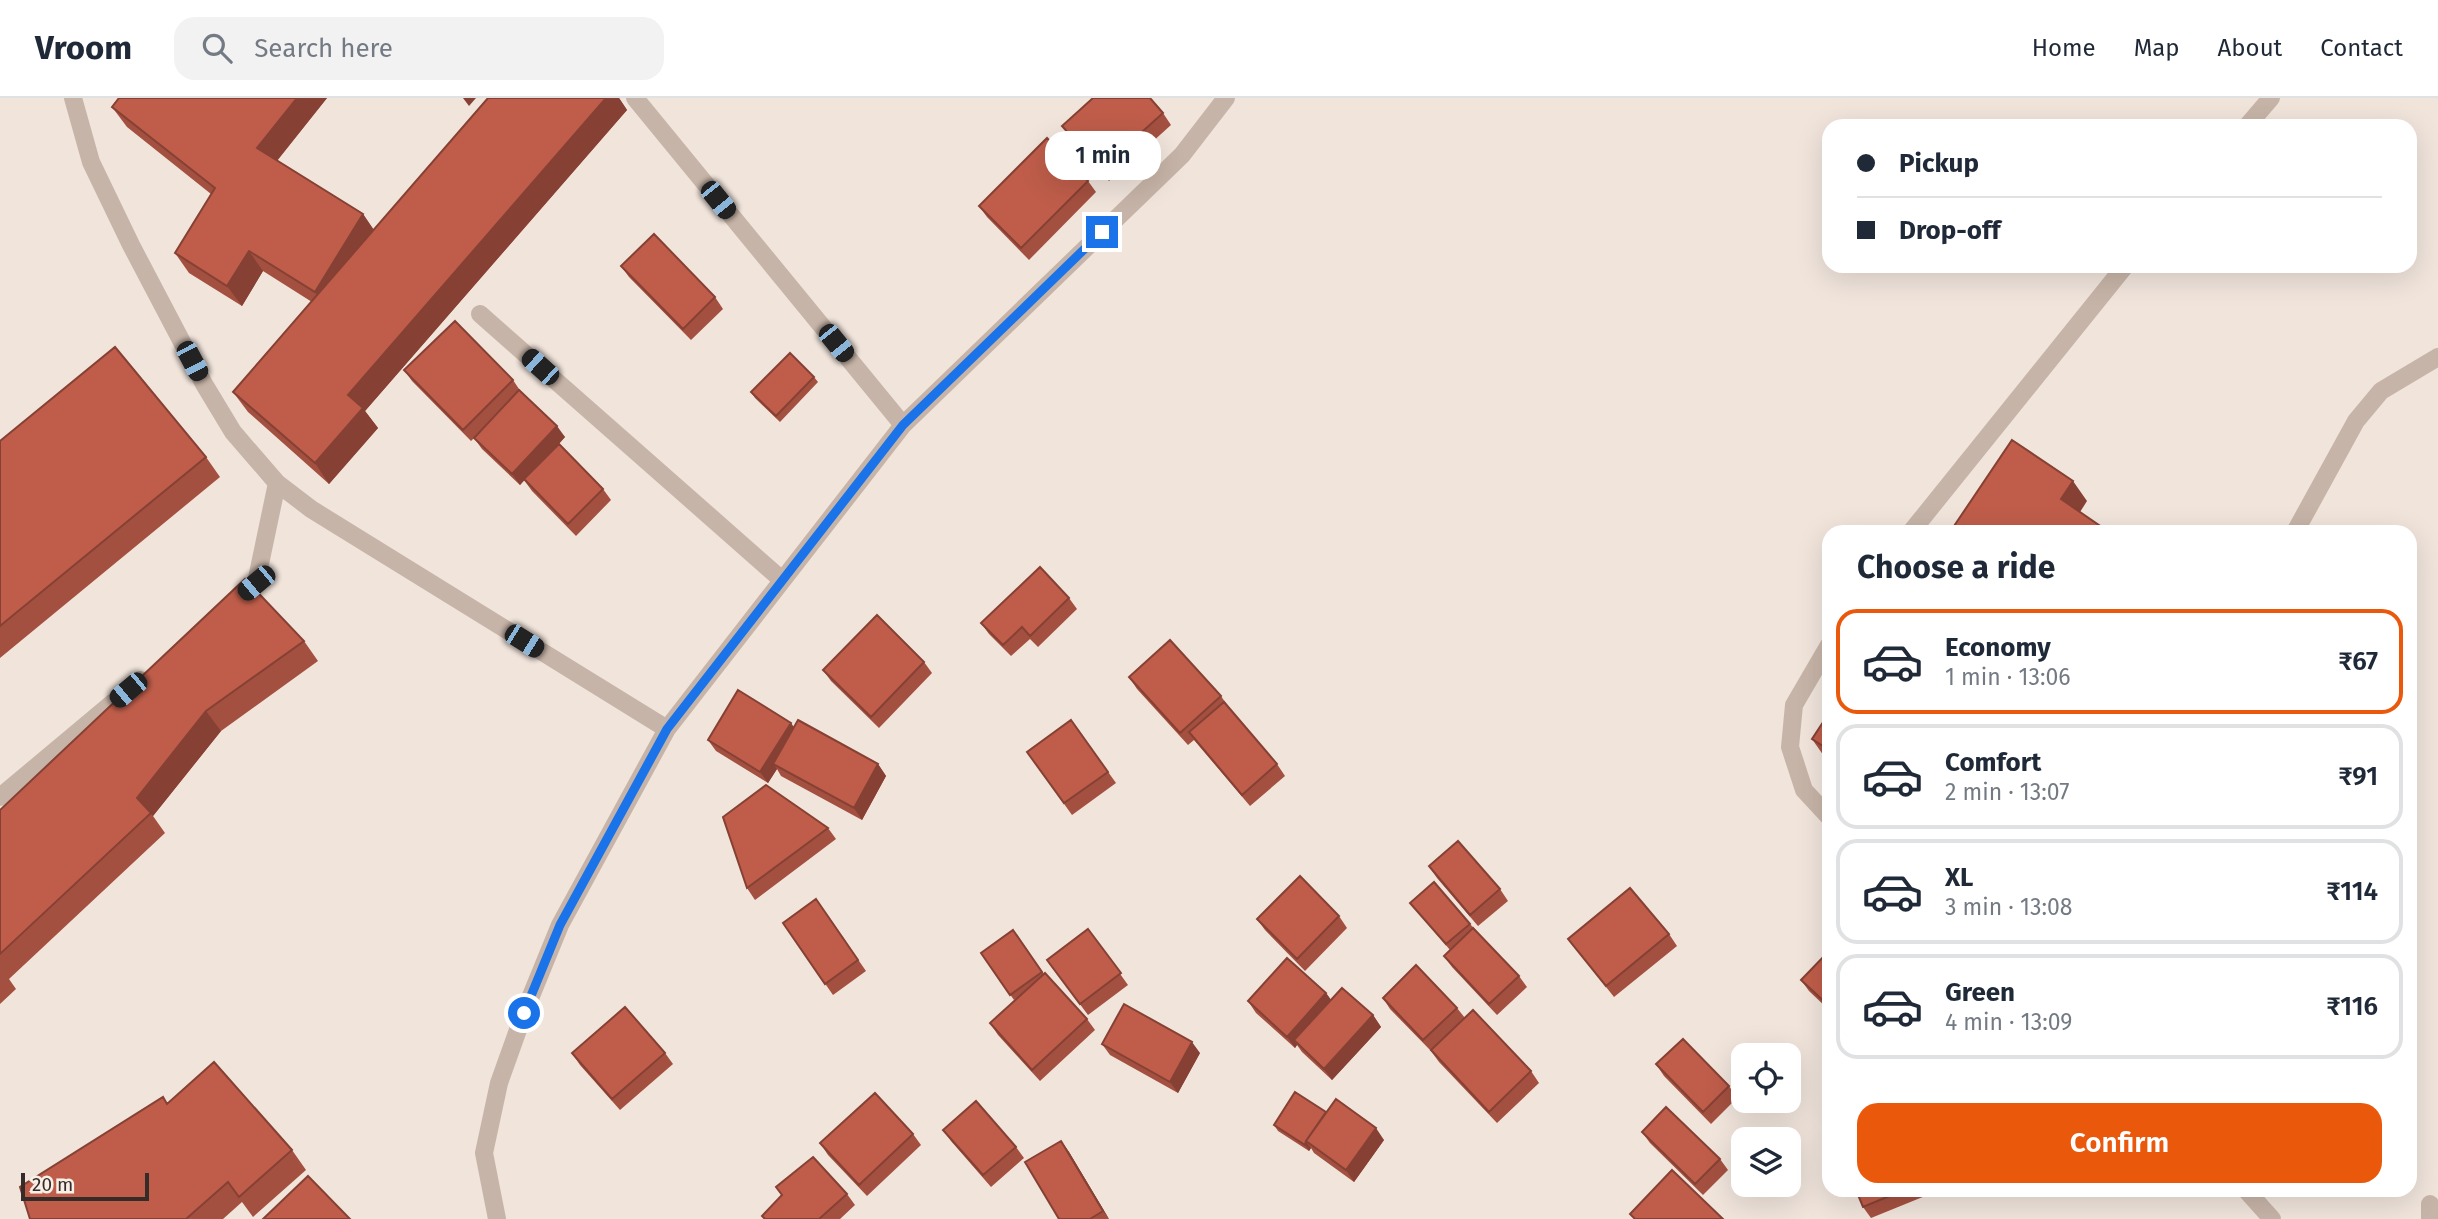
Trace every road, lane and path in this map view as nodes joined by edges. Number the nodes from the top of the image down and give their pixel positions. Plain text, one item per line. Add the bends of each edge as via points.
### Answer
1 (73, 98) edge
2 (635, 98) edge
3 (1226, 98) edge
4 (2272, 98) edge
5 (2253, 119) edge
6 (2119, 273) edge
7 (480, 314) dead end
8 (2438, 356) edge
9 (903, 425) junction
10 (278, 483) junction
11 (1917, 525) edge
12 (2299, 525) edge
13 (782, 580) junction
14 (224, 610) edge
15 (1822, 657) edge
16 (149, 672) edge
17 (667, 729) junction
18 (0, 797) edge
19 (1822, 809) edge
20 (2252, 1197) edge
21 (497, 1219) edge
22 (2272, 1219) edge

1 - 10 street via 91,162 155,292 233,432
2 - 9 street
3 - 9 street via 1182,155
4 - 5 street
6 - 11 street
7 - 13 street
8 - 12 street via 2381,391 2356,421
9 - 13 street
10 - 14 street via 256,583
10 - 17 street via 311,509
13 - 17 street
15 - 19 street via 1794,705 1790,747 1804,790
16 - 18 street
17 - 21 street via 560,925 499,1083 484,1153
20 - 22 street

